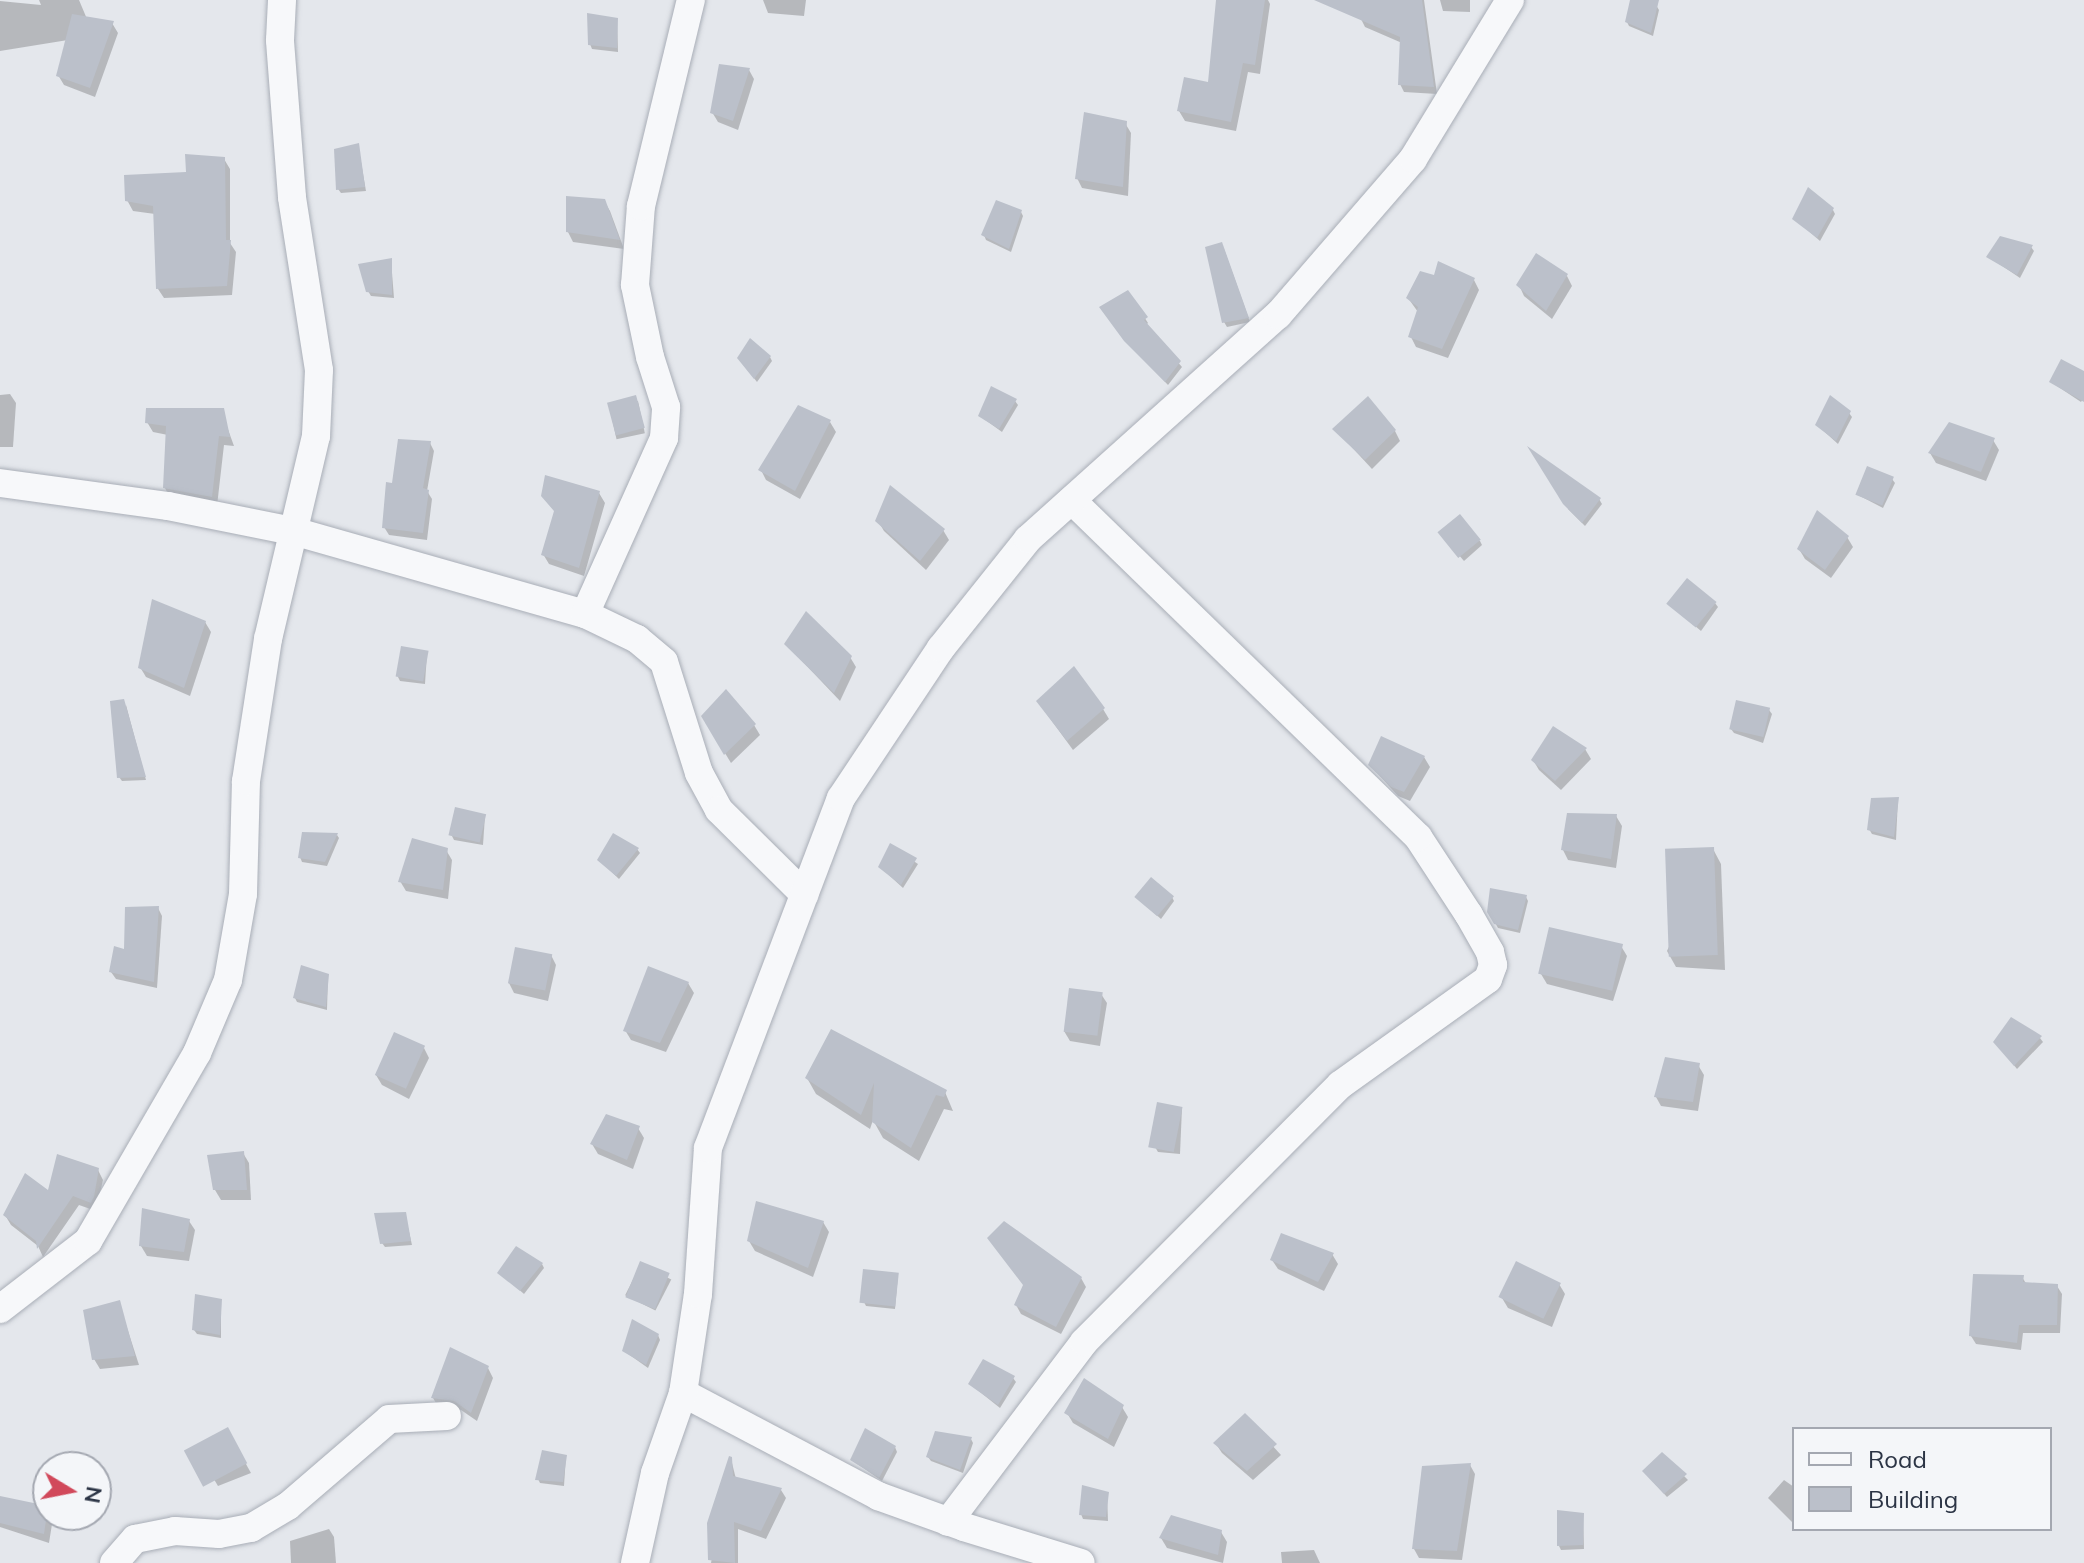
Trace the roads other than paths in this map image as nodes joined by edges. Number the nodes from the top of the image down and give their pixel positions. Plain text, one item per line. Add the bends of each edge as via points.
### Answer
1 (282, 0) edge
2 (691, 0) edge
3 (1510, 0) edge
4 (0, 483) edge
5 (1072, 500) junction
6 (297, 532) junction
7 (585, 614) junction
8 (804, 894) junction
9 (0, 1309) edge
10 (683, 1393) junction
11 (447, 1416) dead end
12 (948, 1522) junction
13 (114, 1563) edge
14 (635, 1563) edge
15 (1081, 1563) edge

1 - 6 street via 280,40 292,197 319,370 316,436
2 - 7 street via 641,206 635,285 666,407 664,438
3 - 5 street via 1413,159 1278,315
4 - 6 street via 168,506
5 - 8 street via 1028,539 941,648 841,798
5 - 12 street via 1418,837 1469,915 1493,965 1488,979 1340,1085 1084,1342
6 - 7 street
6 - 9 street via 268,639 249,765 243,894 228,980 197,1053 88,1241
7 - 8 street via 637,639 664,662 699,773 719,810
8 - 10 street via 708,1148 698,1294
10 - 12 street via 878,1496
10 - 14 street via 655,1473
11 - 13 street via 389,1419 288,1506 251,1528 219,1534 175,1531 135,1539
12 - 15 street

